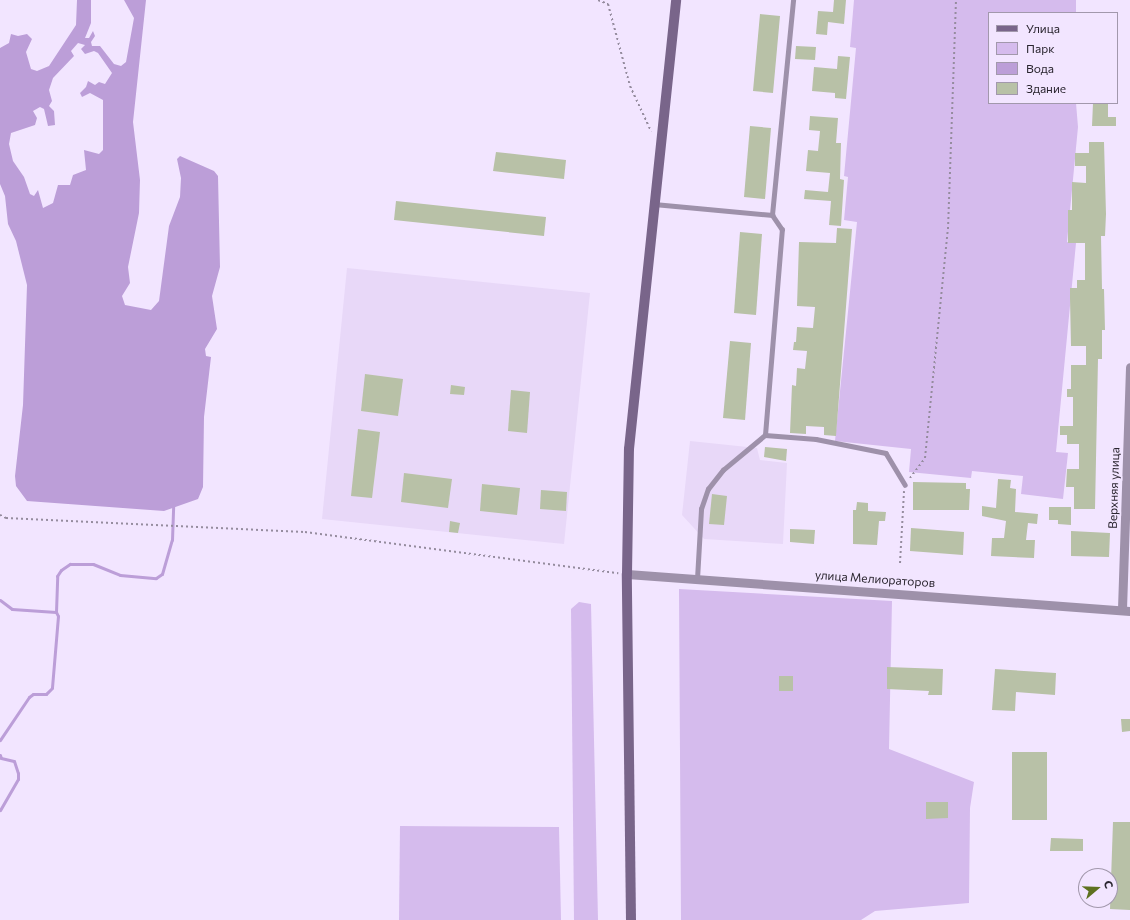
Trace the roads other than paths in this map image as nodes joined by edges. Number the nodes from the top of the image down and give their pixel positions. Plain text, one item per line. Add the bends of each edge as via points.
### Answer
1 (676, 0) edge
2 (793, 0) edge
3 (654, 204) junction
4 (772, 215) junction
5 (1130, 367) edge
6 (765, 435) junction
7 (905, 485) road end
8 (627, 574) junction
9 (697, 578) junction
10 (1126, 610) edge
11 (631, 920) edge

1 - 3 main road
2 - 4 lane
3 - 4 lane
3 - 8 main road via 629,449
4 - 6 lane via 782,230
5 - 10 street, Верхняя улица
6 - 7 lane via 816,439 886,454
6 - 9 lane via 723,470 708,489 701,509
8 - 9 street, улица Мелиораторов
8 - 11 main road
9 - 10 street, улица Мелиораторов

